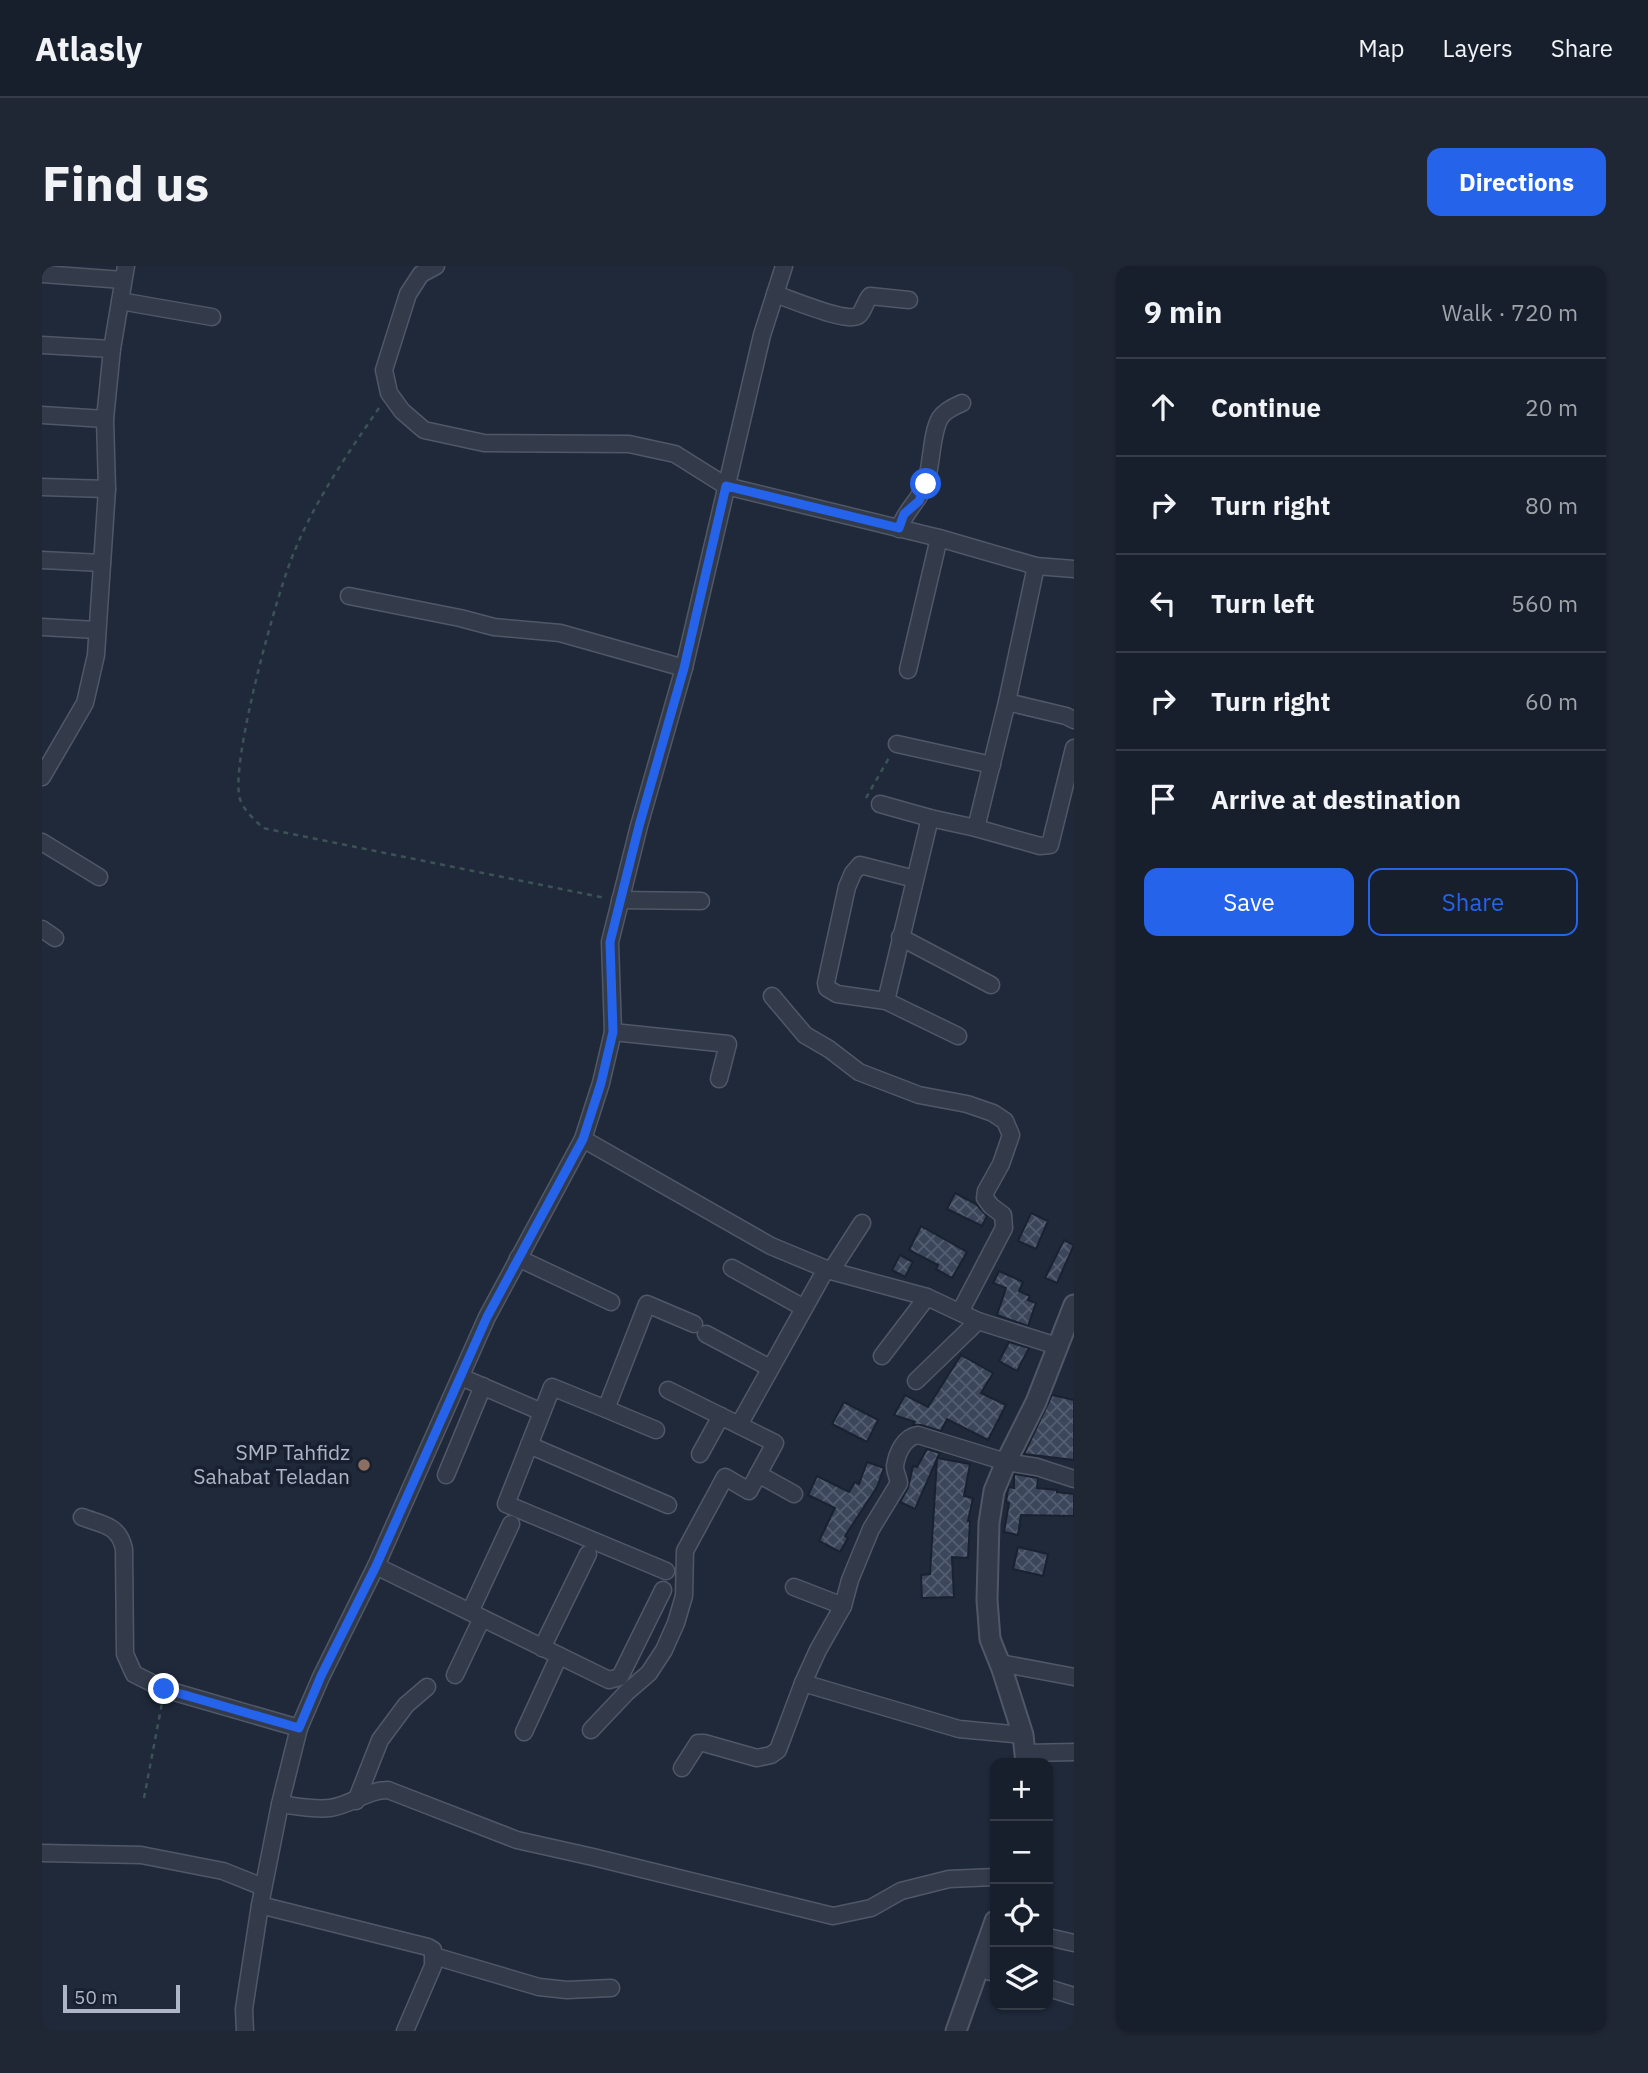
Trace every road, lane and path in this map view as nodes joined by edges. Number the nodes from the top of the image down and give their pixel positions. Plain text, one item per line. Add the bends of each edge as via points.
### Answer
1 (436, 266) edge
2 (784, 266) edge
3 (125, 273) edge
4 (42, 274) edge
5 (775, 294) junction
6 (909, 300) dead end
7 (120, 302) junction
8 (212, 317) dead end
9 (42, 345) edge
10 (112, 349) junction
11 (389, 393) junction
12 (962, 403) dead end
13 (42, 415) edge
14 (105, 419) junction
15 (726, 486) junction
16 (42, 487) edge
17 (107, 489) junction
18 (899, 528) junction
19 (939, 538) junction
20 (42, 560) edge
21 (102, 563) junction
22 (1036, 566) junction
23 (1074, 569) edge
24 (349, 596) dead end
25 (42, 627) edge
26 (97, 630) junction
27 (684, 668) junction
28 (908, 670) dead end
29 (1007, 702) junction
30 (1074, 720) edge
31 (897, 744) joint
32 (1074, 748) edge
33 (992, 765) junction
34 (42, 777) edge
35 (880, 804) joint
36 (930, 818) junction
37 (976, 828) junction
38 (42, 842) edge
39 (99, 877) dead end
40 (915, 879) junction
41 (620, 900) junction
42 (701, 901) dead end
43 (900, 937) junction
44 (991, 985) dead end
45 (772, 996) dead end
46 (886, 1001) junction
47 (613, 1032) junction
48 (958, 1036) dead end
49 (719, 1079) dead end
50 (583, 1139) junction
51 (862, 1223) dead end
52 (519, 1258) junction
53 (732, 1268) dead end
54 (829, 1270) junction
55 (928, 1297) junction
56 (611, 1302) dead end
57 (1074, 1305) edge
58 (804, 1308) junction
59 (960, 1312) junction
60 (978, 1321) junction
61 (1057, 1346) junction
62 (882, 1356) dead end
63 (770, 1368) junction
64 (461, 1377) junction
65 (916, 1381) dead end
66 (482, 1386) junction
67 (668, 1390) dead end
68 (606, 1409) junction
69 (542, 1412) junction
70 (721, 1416) junction
71 (739, 1425) junction
72 (656, 1430) dead end
73 (529, 1445) junction
74 (700, 1454) dead end
75 (1006, 1462) junction
76 (758, 1474) junction
77 (446, 1475) dead end
78 (1074, 1479) edge
79 (794, 1494) dead end
80 (668, 1505) dead end
81 (82, 1517) dead end
82 (511, 1524) dead end
83 (588, 1554) dead end
84 (376, 1566) junction
85 (666, 1571) dead end
86 (794, 1587) dead end
87 (663, 1590) dead end
88 (843, 1606) junction
89 (476, 1615) junction
90 (542, 1648) junction
91 (559, 1656) junction
92 (1000, 1663) junction
93 (456, 1675) dead end
94 (1074, 1677) edge
95 (803, 1683) junction
96 (427, 1688) dead end
97 (164, 1689) junction
98 (299, 1728) junction
99 (592, 1730) dead end
100 (524, 1732) dead end
101 (1025, 1751) edge
102 (1074, 1752) edge
103 (682, 1768) dead end
104 (144, 1798) dead end
105 (356, 1801) junction
106 (280, 1804) junction
107 (42, 1853) edge
108 (990, 1877) edge
109 (263, 1887) junction
110 (260, 1905) junction
111 (1053, 1938) edge
112 (1074, 1943) edge
113 (990, 1947) edge
114 (434, 1956) junction
115 (986, 1970) edge
116 (611, 1988) dead end
117 (1053, 1990) edge
118 (1074, 1996) edge
119 (245, 2031) edge
120 (405, 2031) edge
121 (956, 2031) edge

1 - 11 street via 421,274 408,294 384,370
2 - 5 street
3 - 4 street
3 - 7 street
5 - 6 street via 852,318 861,314 870,296
5 - 15 street
7 - 8 street
7 - 10 street
9 - 10 street
10 - 14 street
11 - 15 street via 424,430 484,443 629,444 675,454
11 - 41 path via 323,494 284,579 248,717 237,785 240,801 264,828
12 - 18 street via 940,418 926,484
13 - 14 street
14 - 17 street
15 - 18 street
15 - 27 street
16 - 17 street
17 - 21 street
18 - 19 street
19 - 22 street
19 - 28 street
20 - 21 street
21 - 26 street
22 - 23 street
22 - 29 street
24 - 27 street via 494,627 560,633
25 - 26 street
26 - 34 street via 85,703
27 - 41 street
29 - 30 street
29 - 33 street
31 - 33 street
31 - 35 path via 865,796
32 - 37 street via 1050,845
33 - 37 street
35 - 36 street
36 - 37 street
36 - 40 street
38 - 39 street
40 - 43 street
40 - 46 street via 860,865 848,887 827,988 837,994
41 - 42 street
41 - 47 street via 610,942
43 - 44 street
43 - 46 street
45 - 59 street via 805,1035 859,1072 919,1095 967,1104 1001,1117 1009,1125 1011,1135 985,1198 1003,1215 1004,1228
46 - 48 street
47 - 49 street via 729,1044
47 - 50 street
50 - 52 street
50 - 54 street via 771,1245
51 - 54 street
52 - 56 street
52 - 64 street
53 - 58 street
54 - 55 street
54 - 58 street
55 - 59 street
55 - 62 street
57 - 61 street
58 - 63 street
59 - 60 street
60 - 61 street
60 - 65 street
61 - 75 street
63 - 68 street via 647,1304
63 - 71 street
64 - 66 street
64 - 84 street
66 - 69 street
66 - 77 street
67 - 70 street
68 - 69 street via 552,1387
68 - 72 street
69 - 73 street
70 - 71 street
70 - 74 street
71 - 76 street via 775,1443
73 - 80 street
73 - 85 street via 506,1504
75 - 78 street
75 - 88 street via 918,1435 908,1438 895,1468 899,1483 871,1529
75 - 92 street via 994,1491 989,1523 990,1639
76 - 79 street
76 - 99 street via 749,1491 724,1477 685,1551 684,1595 664,1650 649,1673
81 - 97 street via 121,1537 125,1654 134,1674
82 - 89 street
83 - 90 street
84 - 89 street
84 - 98 street
86 - 88 street
87 - 91 street via 617,1679 609,1680
88 - 95 street
89 - 90 street
89 - 93 street
90 - 91 street
91 - 100 street
92 - 94 street
92 - 101 street
95 - 101 street
95 - 103 street via 778,1750 757,1758 698,1744
96 - 105 street via 380,1740
97 - 98 street
97 - 104 path
98 - 106 street
101 - 102 street
105 - 106 street via 330,1808
105 - 108 street via 374,1791 397,1792 517,1840 833,1916 871,1908 901,1891 949,1879
106 - 109 street
107 - 109 street via 141,1855 223,1871
109 - 110 street
110 - 114 street via 428,1947
110 - 119 street via 244,2008
111 - 112 street
113 - 115 street
114 - 116 street via 539,1987
114 - 120 street
115 - 121 street
117 - 118 street

